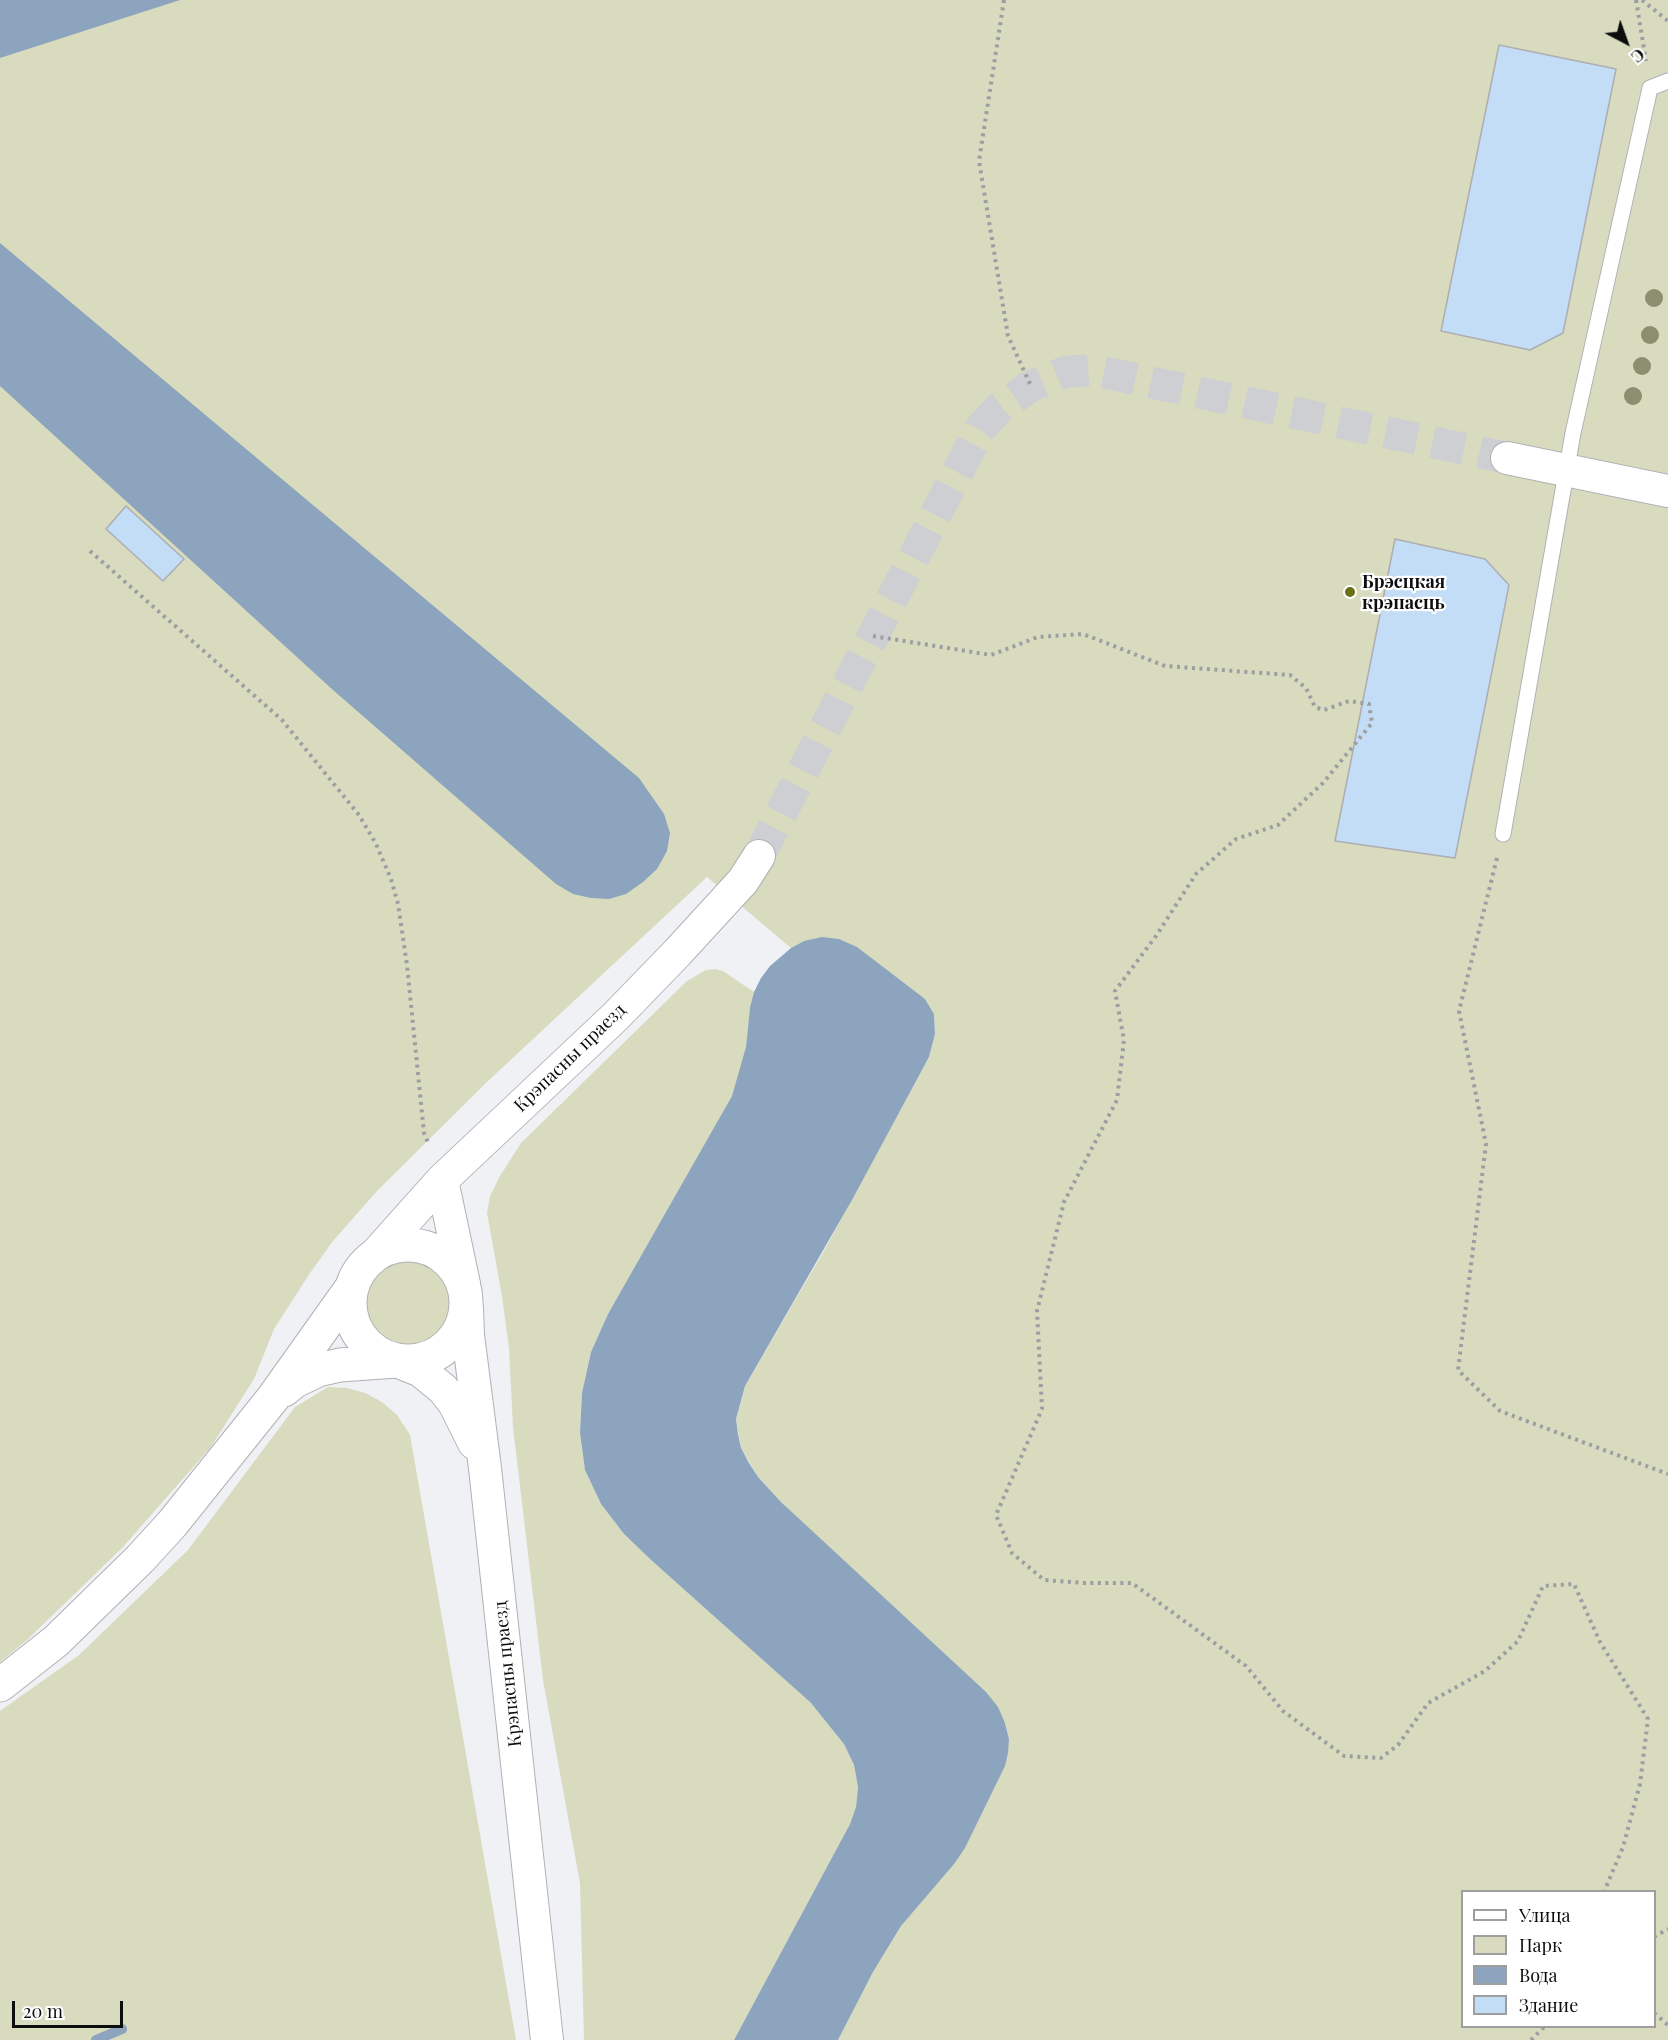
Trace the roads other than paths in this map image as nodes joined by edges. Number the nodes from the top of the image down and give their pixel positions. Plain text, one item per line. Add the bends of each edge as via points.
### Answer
1 (1668, 81) edge
2 (1507, 458) tunnel mouth
3 (1567, 471) junction
4 (1668, 491) edge
5 (1503, 834) road end
6 (759, 856) tunnel mouth
7 (442, 1180) junction
8 (375, 1255) junction
9 (352, 1287) junction
10 (465, 1296) junction
11 (396, 1361) junction
12 (273, 1398) junction
13 (485, 1468) junction
14 (0, 1685) edge
15 (548, 2040) edge

1 - 3 lane via 1650,88
2 - 3 street
3 - 4 street
3 - 5 lane
6 - 7 street, Крэпасны праезд via 743,881 615,1017
7 - 8 street, Крэпасны праезд
7 - 10 street, Крэпасны праезд
8 - 9 street via 361,1269
8 - 10 street via 409,1245 427,1248 456,1268
9 - 11 street via 350,1307 364,1342 378,1354
9 - 12 street
10 - 11 street via 462,1327 451,1343 435,1356 416,1362
10 - 13 street, Крэпасны праезд
11 - 12 street via 318,1370
11 - 13 street via 421,1371 443,1389 462,1418
12 - 14 street via 140,1559 56,1641
13 - 15 street, Крэпасны праезд

